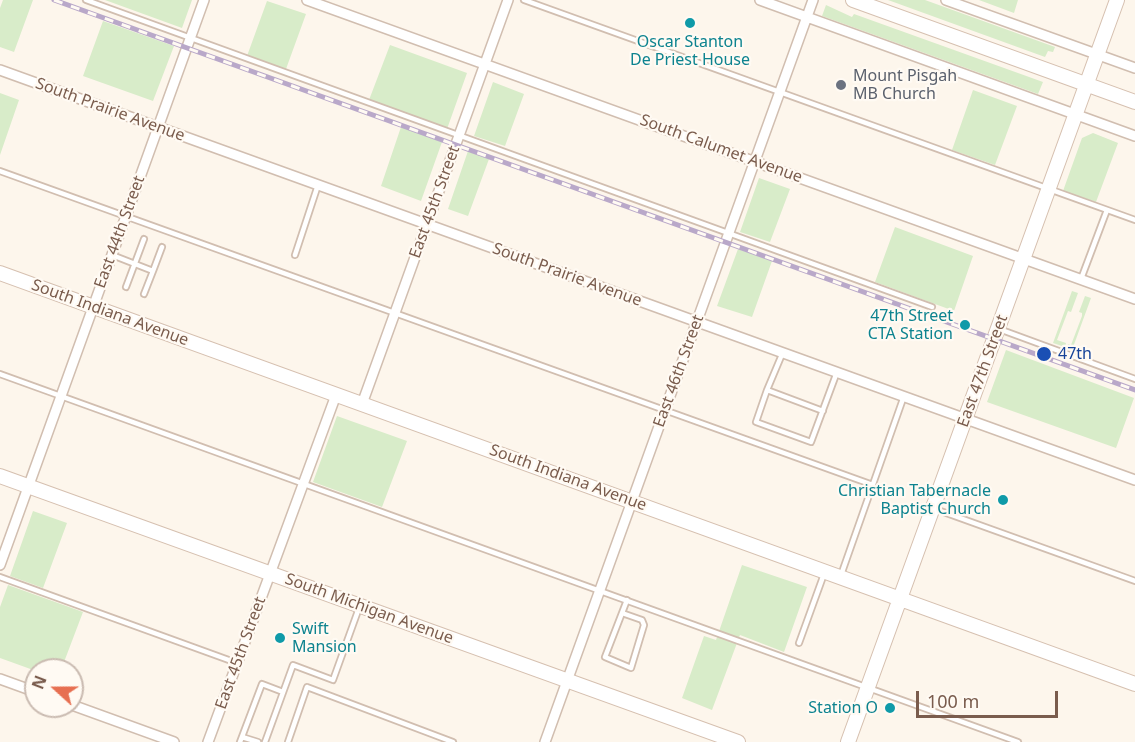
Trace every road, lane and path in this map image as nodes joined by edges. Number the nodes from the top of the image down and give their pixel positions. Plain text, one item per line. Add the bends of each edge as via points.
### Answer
1 (86, 0) edge
2 (204, 0) edge
3 (307, 0) edge
4 (508, 0) edge
5 (524, 0) edge
6 (760, 0) edge
7 (813, 0) edge
8 (852, 0) edge
9 (946, 0) edge
10 (1117, 0) edge
11 (965, 3) edge
12 (807, 17) junction
13 (190, 39) junction
14 (1097, 55) junction
15 (485, 63) junction
16 (1135, 68) edge
17 (0, 70) edge
18 (1086, 85) junction
19 (779, 93) junction
20 (1135, 102) edge
21 (1076, 114) junction
22 (158, 127) junction
23 (1135, 135) edge
24 (459, 136) junction
25 (754, 161) junction
26 (0, 171) edge
27 (318, 185) junction
28 (1049, 189) junction
29 (1107, 210) junction
30 (126, 216) junction
31 (1135, 220) edge
32 (427, 224) junction
33 (728, 233) junction
34 (144, 239) dead end
35 (162, 247) dead end
36 (111, 255) junction
37 (295, 255) dead end
38 (1024, 258) junction
39 (134, 264) junction
40 (153, 272) junction
41 (0, 273) edge
42 (1081, 279) junction
43 (126, 287) dead end
44 (144, 294) dead end
45 (1135, 299) edge
46 (93, 307) junction
47 (932, 307) dead end
48 (395, 312) junction
49 (697, 321) junction
50 (998, 329) junction
51 (783, 352) junction
52 (837, 372) junction
53 (0, 374) edge
54 (1135, 379) edge
55 (767, 390) junction
56 (336, 394) junction
57 (61, 396) junction
58 (904, 396) junction
59 (362, 404) junction
60 (665, 410) junction
61 (823, 411) junction
62 (965, 418) junction
63 (0, 476) edge
64 (1135, 480) edge
65 (303, 484) junction
66 (873, 485) junction
67 (28, 486) junction
68 (632, 501) junction
69 (933, 508) junction
70 (0, 565) edge
71 (825, 572) junction
72 (270, 573) junction
73 (0, 577) edge
74 (840, 577) junction
75 (1135, 581) edge
76 (599, 591) junction
77 (900, 599) junction
78 (627, 600) junction
79 (360, 606) junction
80 (622, 613) junction
81 (799, 643) dead end
82 (237, 663) junction
83 (0, 679) edge
84 (567, 681) junction
85 (1135, 684) edge
86 (24, 688) edge
87 (867, 688) junction
88 (283, 692) junction
89 (84, 709) edge
90 (147, 732) junction
91 (241, 739) edge
92 (144, 742) edge
93 (174, 742) edge
94 (208, 742) edge
95 (258, 742) edge
96 (265, 742) edge
97 (288, 742) edge
98 (453, 742) edge
99 (545, 742) edge
100 (738, 742) edge
101 (848, 742) edge
102 (1018, 742) edge

1 - 13 lane
2 - 13 street, East 44th Street
3 - 15 street, South Calumet Avenue
4 - 15 street, East 45th Street
5 - 19 lane
6 - 12 street
7 - 12 street, East 46th Street
8 - 18 street
9 - 11 street
10 - 14 street, East 47th Street
11 - 14 street
12 - 19 street, East 46th Street
12 - 21 street
13 - 22 street, East 44th Street
13 - 24 lane
14 - 16 street
14 - 18 street, East 47th Street
15 - 24 street, East 45th Street
15 - 25 street, South Calumet Avenue
17 - 22 street, South Prairie Avenue
18 - 20 street
18 - 21 street, East 47th Street
19 - 25 street, East 46th Street
19 - 28 lane
21 - 23 street
21 - 28 street, East 47th Street
22 - 27 street, South Prairie Avenue
22 - 30 street, East 44th Street
24 - 32 street, East 45th Street
24 - 33 lane
25 - 33 street, East 46th Street
25 - 38 street, South Calumet Avenue
26 - 30 lane
27 - 32 street, South Prairie Avenue
27 - 37 lane
28 - 29 lane
28 - 38 street, East 47th Street
29 - 31 lane
29 - 42 lane
30 - 36 street, East 44th Street
30 - 48 lane
32 - 48 street, East 45th Street
32 - 49 street, South Prairie Avenue
33 - 47 lane
33 - 49 street, East 46th Street
34 - 39 lane
35 - 40 lane
36 - 39 lane
36 - 46 street, East 44th Street
38 - 42 street, South Calumet Avenue
38 - 50 street, East 47th Street
39 - 40 lane
39 - 43 lane
40 - 44 lane
41 - 46 street, South Indiana Avenue
42 - 45 street, South Calumet Avenue
46 - 56 street, South Indiana Avenue
46 - 57 street, East 44th Street
48 - 59 street, East 45th Street
48 - 60 lane
49 - 51 street, South Prairie Avenue
49 - 60 street, East 46th Street
50 - 54 lane
50 - 62 street, East 47th Street
51 - 52 street, South Prairie Avenue
51 - 55 lane
52 - 58 street, South Prairie Avenue
52 - 61 lane
53 - 57 lane
55 - 61 lane
55 - 61 lane via 756,422 811,442
56 - 59 street, South Indiana Avenue
56 - 65 street, East 45th Street
57 - 65 lane
57 - 67 street, East 44th Street
58 - 62 street, South Prairie Avenue
58 - 66 lane
59 - 68 street, South Indiana Avenue
60 - 66 lane
60 - 68 street, East 46th Street
62 - 64 street, South Prairie Avenue
62 - 69 street, East 47th Street
63 - 67 street, South Michigan Avenue
65 - 72 street, East 45th Street
65 - 76 lane
66 - 74 lane
67 - 70 street, East 44th Street
67 - 72 street, South Michigan Avenue
68 - 71 street, South Indiana Avenue
68 - 76 street, East 46th Street
69 - 75 lane
69 - 77 street, East 47th Street
71 - 74 street, South Indiana Avenue
71 - 81 lane
72 - 79 street, South Michigan Avenue
72 - 82 street, East 45th Street
73 - 82 lane
74 - 77 street, South Indiana Avenue
76 - 78 lane
76 - 84 street, East 46th Street
77 - 85 street, South Indiana Avenue
77 - 87 street, East 47th Street
78 - 80 lane
78 - 87 lane
79 - 84 street, South Michigan Avenue
79 - 88 lane via 333,680 293,665
80 - 80 lane via 605,657 631,668 644,625 642,620
82 - 94 street, East 45th Street
83 - 86 street
84 - 99 street, East 46th Street
84 - 100 street, South Michigan Avenue
87 - 101 street, East 47th Street
87 - 102 lane
88 - 91 lane via 262,684
88 - 96 lane
89 - 90 street
90 - 92 lane
90 - 93 street
91 - 95 lane
97 - 98 lane via 307,687

